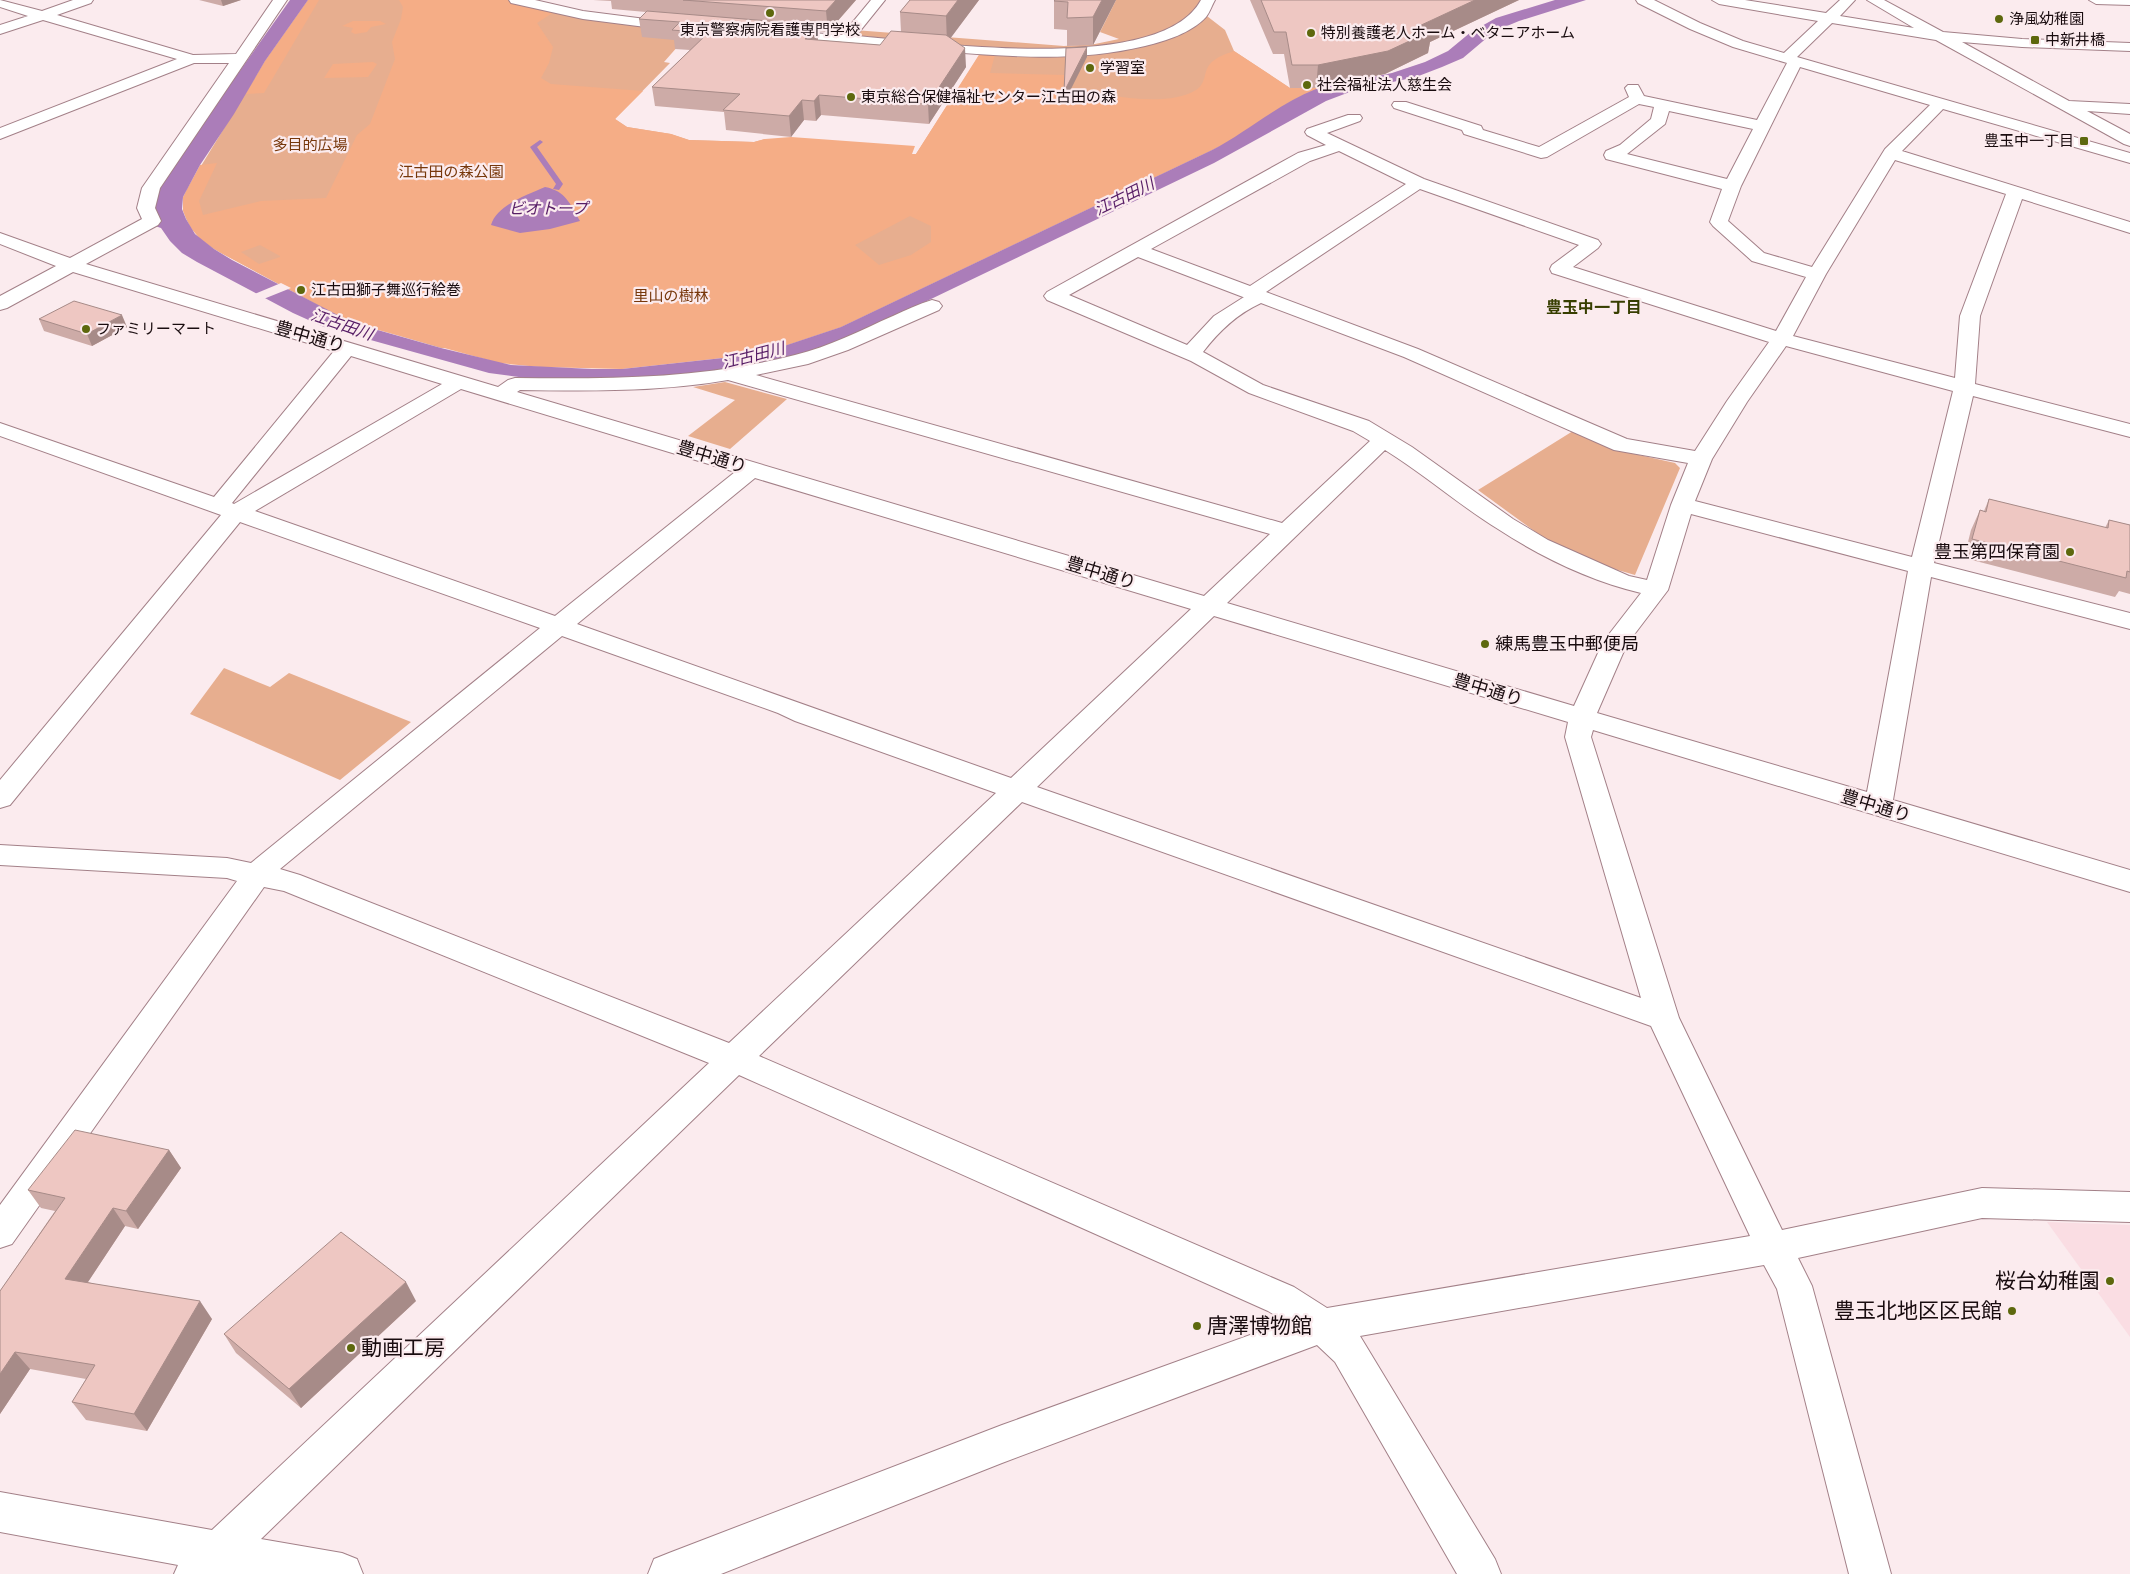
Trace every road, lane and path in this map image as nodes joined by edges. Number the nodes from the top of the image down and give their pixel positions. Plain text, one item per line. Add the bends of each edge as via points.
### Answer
1 (86, 0) edge
2 (280, 0) edge
3 (516, 0) edge
4 (878, 0) edge
5 (1208, 0) edge
6 (1643, 0) edge
7 (1719, 0) edge
8 (1848, 0) edge
9 (1874, 0) edge
10 (2096, 0) edge
11 (2130, 1) edge
12 (0, 3) edge
13 (44, 15) junction
14 (1828, 18) junction
15 (694, 28) edge
16 (0, 30) edge
17 (765, 34) edge
18 (1938, 36) junction
19 (846, 40) junction
20 (2130, 47) edge
21 (239, 58) junction
22 (192, 59) junction
23 (1790, 60) junction
24 (1939, 104) junction
25 (1400, 105) dead end
26 (1662, 105) junction
27 (2066, 105) junction
28 (2130, 109) edge
29 (1354, 118) dead end
30 (1761, 126) junction
31 (2, 132) edge
32 (2130, 141) edge
33 (1341, 145) junction
34 (1892, 153) junction
35 (2130, 158) edge
36 (1418, 183) junction
37 (1732, 186) junction
38 (2016, 191) junction
39 (2130, 228) edge
40 (0, 238) edge
41 (1136, 250) junction
42 (71, 266) junction
43 (1817, 274) junction
44 (1255, 295) junction
45 (0, 304) edge
46 (932, 306) dead end
47 (1781, 339) junction
48 (347, 348) junction
49 (1191, 354) junction
50 (729, 374) junction
51 (461, 382) junction
52 (1964, 388) junction
53 (502, 394) junction
54 (0, 429) edge
55 (2130, 431) edge
56 (1383, 440) junction
57 (1701, 459) junction
58 (752, 469) junction
59 (1682, 505) junction
60 (226, 510) junction
61 (1287, 532) junction
62 (1922, 567) junction
63 (1656, 590) junction
64 (1209, 605) junction
65 (2130, 621) edge
66 (557, 627) junction
67 (1582, 718) junction
68 (1014, 790) junction
69 (0, 798) edge
70 (1878, 806) junction
71 (0, 855) edge
72 (258, 873) junction
73 (2130, 880) edge
74 (1663, 1018) junction
75 (734, 1059) junction
76 (2130, 1207) edge
77 (0, 1233) edge
78 (1773, 1248) junction
79 (1323, 1326) junction
80 (0, 1512) edge
81 (207, 1563) edge
82 (322, 1573) edge
83 (669, 1574) edge
84 (1480, 1574) edge
85 (1870, 1574) edge

1 - 13 street
2 - 21 street
3 - 15 street via 592,16
4 - 19 street
5 - 19 street via 1202,13 1173,32 1101,50 1052,54
6 - 23 street via 1712,34
7 - 14 street
8 - 14 street
9 - 18 street
10 - 11 street
12 - 13 street
13 - 16 street
13 - 22 street
14 - 18 street
14 - 23 street
17 - 19 street
18 - 20 street
18 - 27 street
21 - 22 street
21 - 42 street via 150,188 146,208 152,221
22 - 31 street
23 - 24 street
23 - 30 street
24 - 34 street
24 - 35 street
25 - 26 street via 1542,153 1635,94
26 - 30 street
26 - 37 street via 1659,121 1626,148 1612,155
27 - 28 street
27 - 32 street
29 - 33 street via 1313,132
30 - 37 street
33 - 36 street
33 - 41 street via 1304,157
34 - 38 street
34 - 43 street
36 - 44 street
36 - 47 street via 1592,244 1559,269
37 - 43 street via 1719,222 1758,257
38 - 39 street
38 - 52 street via 1970,316
40 - 42 street, 豊中通り
41 - 44 street
41 - 49 street via 1054,296
42 - 45 street
42 - 48 street, 豊中通り
43 - 47 street
44 - 49 street via 1222,318
44 - 57 street via 1411,353 1622,445
46 - 50 street via 823,353
47 - 52 street
47 - 57 street
48 - 51 street, 豊中通り
48 - 60 street
49 - 56 street via 1256,389 1360,426
50 - 53 street via 636,384 515,384
50 - 61 street
51 - 53 street, 豊中通り
51 - 60 street
52 - 55 street
52 - 62 street
53 - 58 street, 豊中通り
54 - 60 street
56 - 61 street
56 - 63 street via 1540,545 1621,581
57 - 59 street
58 - 64 street, 豊中通り
58 - 66 street
59 - 62 street
59 - 63 street
60 - 66 street
60 - 69 street
61 - 64 street
62 - 65 street
62 - 70 street
63 - 67 street via 1614,642
64 - 67 street, 豊中通り
64 - 68 street
66 - 68 street
66 - 72 street
67 - 70 street, 豊中通り
67 - 74 street via 1578,736
68 - 74 street
68 - 75 street
70 - 73 street, 豊中通り
71 - 72 street via 227,868
72 - 75 street via 290,882
72 - 77 street
74 - 78 street
75 - 79 street via 1281,1299
75 - 81 street
76 - 78 street via 1982,1203
78 - 79 street
78 - 85 street via 1794,1286
79 - 83 street via 1002,1444
79 - 84 street via 1348,1350
80 - 81 street
81 - 82 street

